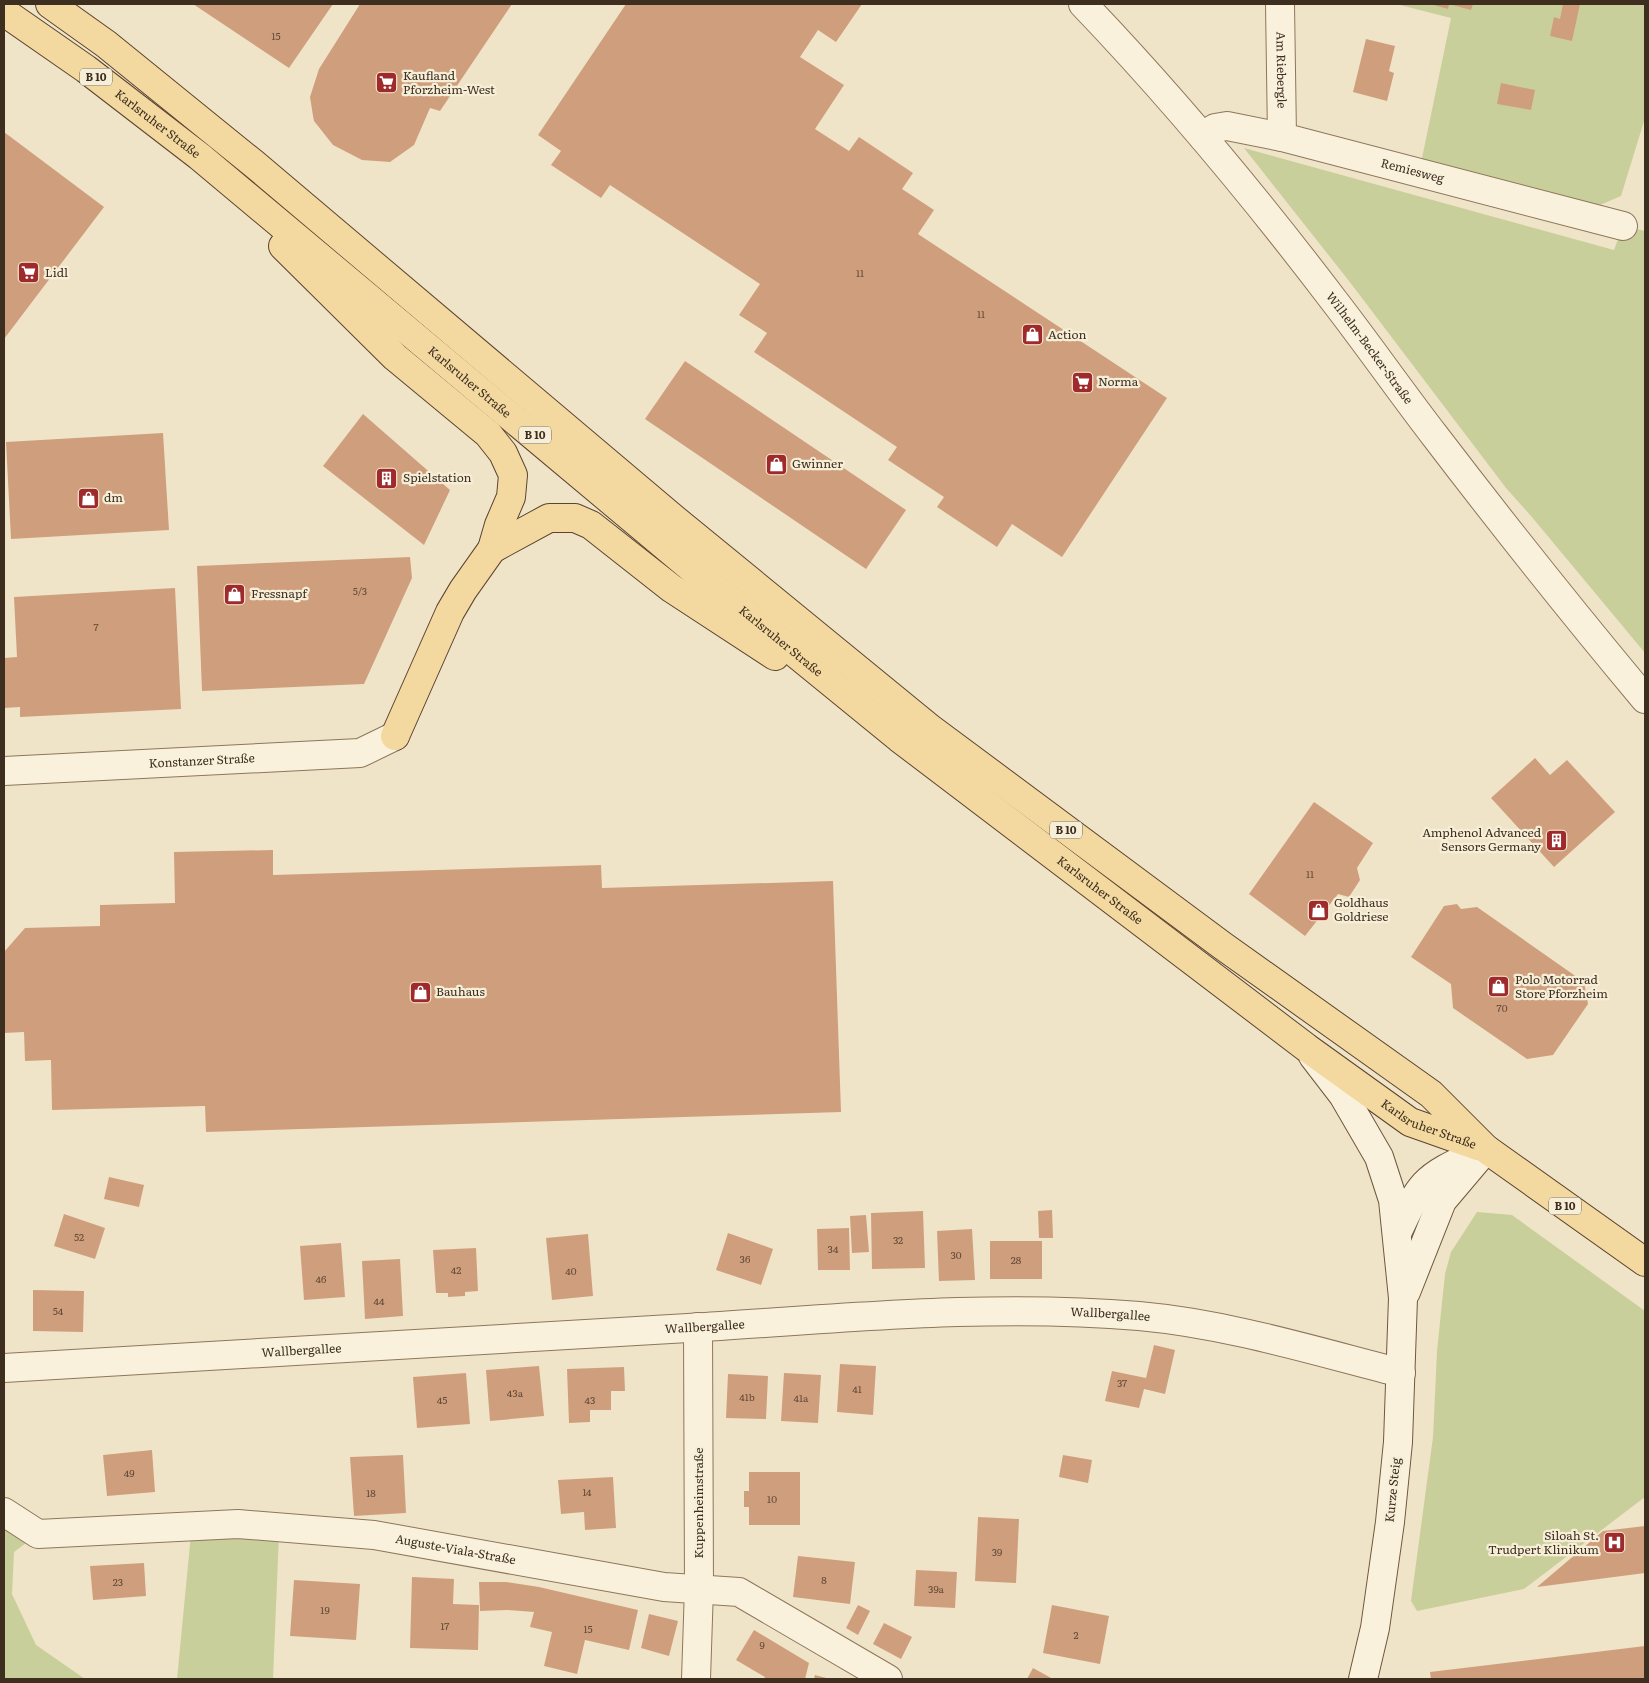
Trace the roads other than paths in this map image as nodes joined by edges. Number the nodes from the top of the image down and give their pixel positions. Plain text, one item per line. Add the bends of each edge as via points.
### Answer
1 (50, 4) edge
2 (1083, 4) edge
3 (1280, 4) edge
4 (4, 12) edge
5 (1282, 137) junction
6 (1203, 138) junction
7 (199, 156) junction
8 (1623, 226) dead end
9 (492, 550) junction
10 (1645, 699) edge
11 (870, 715) junction
12 (395, 736) joint
13 (4, 771) edge
14 (1307, 1048) junction
15 (1486, 1149) junction
16 (1398, 1231) junction
17 (1645, 1262) edge
18 (1403, 1298) junction
19 (698, 1328) junction
20 (4, 1368) edge
21 (1401, 1373) junction
22 (4, 1512) edge
23 (699, 1588) junction
24 (696, 1679) edge
25 (888, 1679) edge
26 (1363, 1679) edge

1 - 15 main road, Karlsruher Straße / B 10 via 106,44 253,162 673,518 931,729 1176,912 1431,1094
2 - 6 street, Wilhelm-Becker-Straße
3 - 5 street, Am Riebergle
4 - 7 main road, Karlsruher Straße / B 10
5 - 6 street, Remiesweg via 1227,126 1215,128
5 - 8 street, Remiesweg
6 - 10 street, Wilhelm-Becker-Straße via 1334,301 1577,617
7 - 9 main road via 220,183 395,357 488,434 503,453 513,475 511,497
7 - 11 main road, Karlsruher Straße / B 10
9 - 11 main road via 549,518 575,518 591,525 671,588
9 - 12 main road via 450,612
11 - 14 main road, Karlsruher Straße / B 10
12 - 13 street, Konstanzer Straße via 360,753
14 - 15 main road, Karlsruher Straße / B 10 via 1410,1122
14 - 16 street, Kurze Steig via 1343,1095 1379,1157 1394,1200
15 - 16 street via 1451,1165 1426,1183 1412,1202
15 - 17 main road, B 10
15 - 18 street, Kurze Steig via 1442,1201
16 - 18 street, Kurze Steig
18 - 21 street, Kurze Steig
19 - 20 street, Wallbergallee
19 - 21 street, Wallbergallee via 876,1314 1050,1311 1141,1316 1239,1331
19 - 23 street, Kuppenheimstraße
21 - 26 street, Kurze Steig via 1390,1522 1375,1628
22 - 23 street, Auguste-Viala-Straße via 38,1534 238,1524 374,1535 664,1586
23 - 24 street, Kuppenheimstraße
23 - 25 street, Auguste-Viala-Straße via 739,1592

